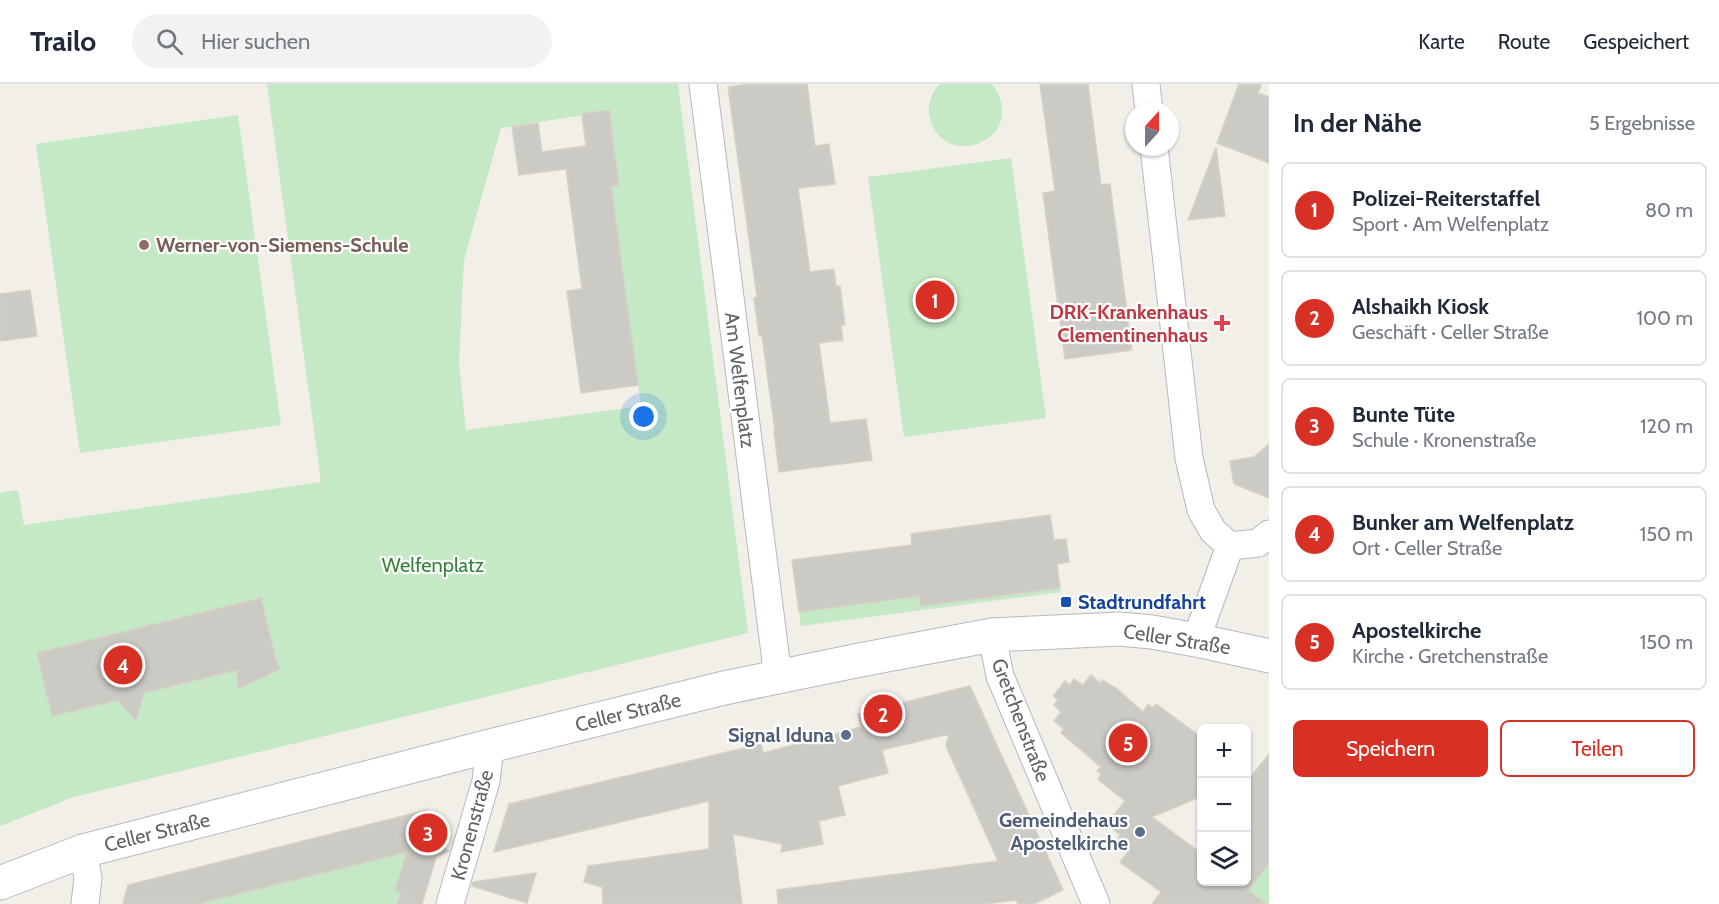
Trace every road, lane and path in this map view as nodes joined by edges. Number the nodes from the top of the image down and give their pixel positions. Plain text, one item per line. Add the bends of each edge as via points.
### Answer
1 (703, 84) edge
2 (1146, 84) edge
3 (1148, 102) edge
4 (1155, 156) edge
5 (1269, 534) edge
6 (1230, 546) junction
7 (992, 636) junction
8 (1196, 640) junction
9 (1269, 656) edge
10 (778, 677) junction
11 (490, 746) junction
12 (83, 851) junction
13 (0, 883) edge
14 (85, 904) edge
15 (450, 904) edge
16 (1095, 904) edge

1 - 10 street, Am Welfenplatz
2 - 3 street
4 - 6 street via 1190,458 1201,510 1213,531
5 - 6 street via 1258,543
6 - 8 street
7 - 8 street, Celler Straße via 1119,629
7 - 10 street, Celler Straße
7 - 16 street, Gretchenstraße via 1000,676
8 - 9 street, Celler Straße
10 - 11 street, Celler Straße
11 - 12 street, Celler Straße
11 - 15 street, Kronenstraße via 486,781
12 - 13 street, Celler Straße
12 - 14 street via 88,878

